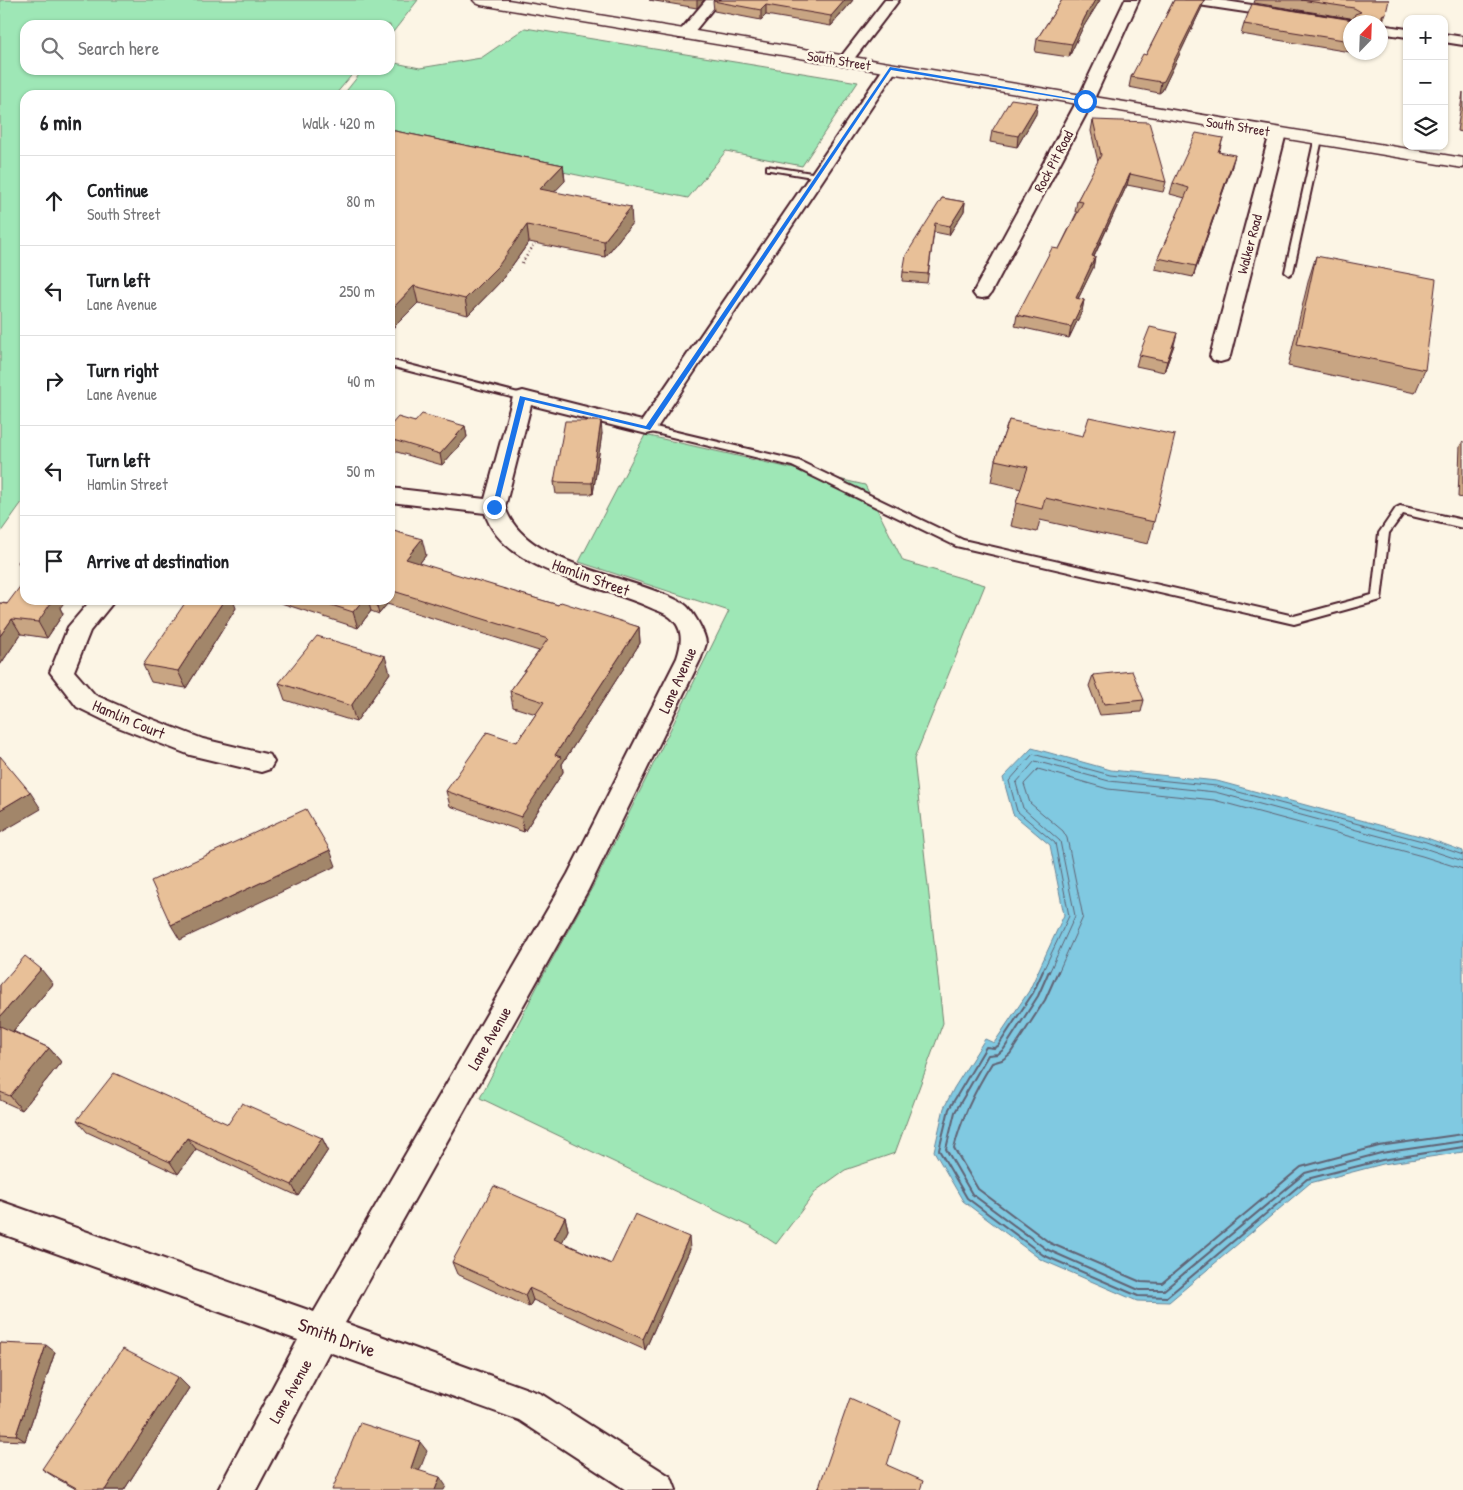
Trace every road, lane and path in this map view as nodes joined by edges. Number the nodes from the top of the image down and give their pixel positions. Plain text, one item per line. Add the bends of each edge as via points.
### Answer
1 (481, 0) edge
2 (713, 0) edge
3 (892, 0) edge
4 (1132, 0) edge
5 (1192, 0) edge
6 (513, 3) edge
7 (1343, 23) edge
8 (1388, 30) edge
9 (1403, 32) edge
10 (684, 35) junction
11 (1448, 39) edge
12 (1463, 41) edge
13 (845, 61) junction
14 (890, 69) junction
15 (1085, 101) junction
16 (1278, 132) junction
17 (1318, 139) junction
18 (1463, 163) edge
19 (770, 168) dead end
20 (818, 176) junction
21 (538, 240) edge
22 (522, 263) dead end
23 (1288, 272) dead end
24 (982, 293) dead end
25 (1220, 356) dead end
26 (395, 364) edge
27 (523, 397) junction
28 (647, 428) junction
29 (395, 496) edge
30 (494, 507) junction
31 (1463, 524) edge
32 (646, 596) joint
33 (99, 605) edge
34 (261, 762) dead end
35 (3, 1224) edge
36 (322, 1331) junction
37 (236, 1490) edge
38 (658, 1490) edge

1 - 6 main road, South Street
2 - 10 street
3 - 13 street
4 - 15 street, Rock Pit Road
5 - 7 street
6 - 10 main road, South Street
8 - 9 street
10 - 13 main road, South Street
11 - 12 street
13 - 14 main road, South Street
14 - 15 main road, South Street
14 - 20 street
15 - 16 main road, South Street
15 - 24 street, Rock Pit Road
16 - 17 main road, South Street
16 - 25 street, Walker Road
17 - 18 main road, South Street
17 - 23 lane
19 - 20 lane
20 - 28 street
21 - 22 path
26 - 27 lane
27 - 28 street
27 - 30 street
28 - 31 lane via 795,463 960,543 1294,620 1377,597 1384,533 1400,510
29 - 30 street
30 - 32 street, Hamlin Street via 498,520 509,534 550,563
32 - 36 street, Lane Avenue via 674,608 686,621 694,643 689,658 578,882
33 - 34 street, Hamlin Court via 80,626 62,672 86,701 199,748
35 - 36 street, Smith Drive
36 - 37 street, Lane Avenue
36 - 38 street, Smith Drive via 529,1406

